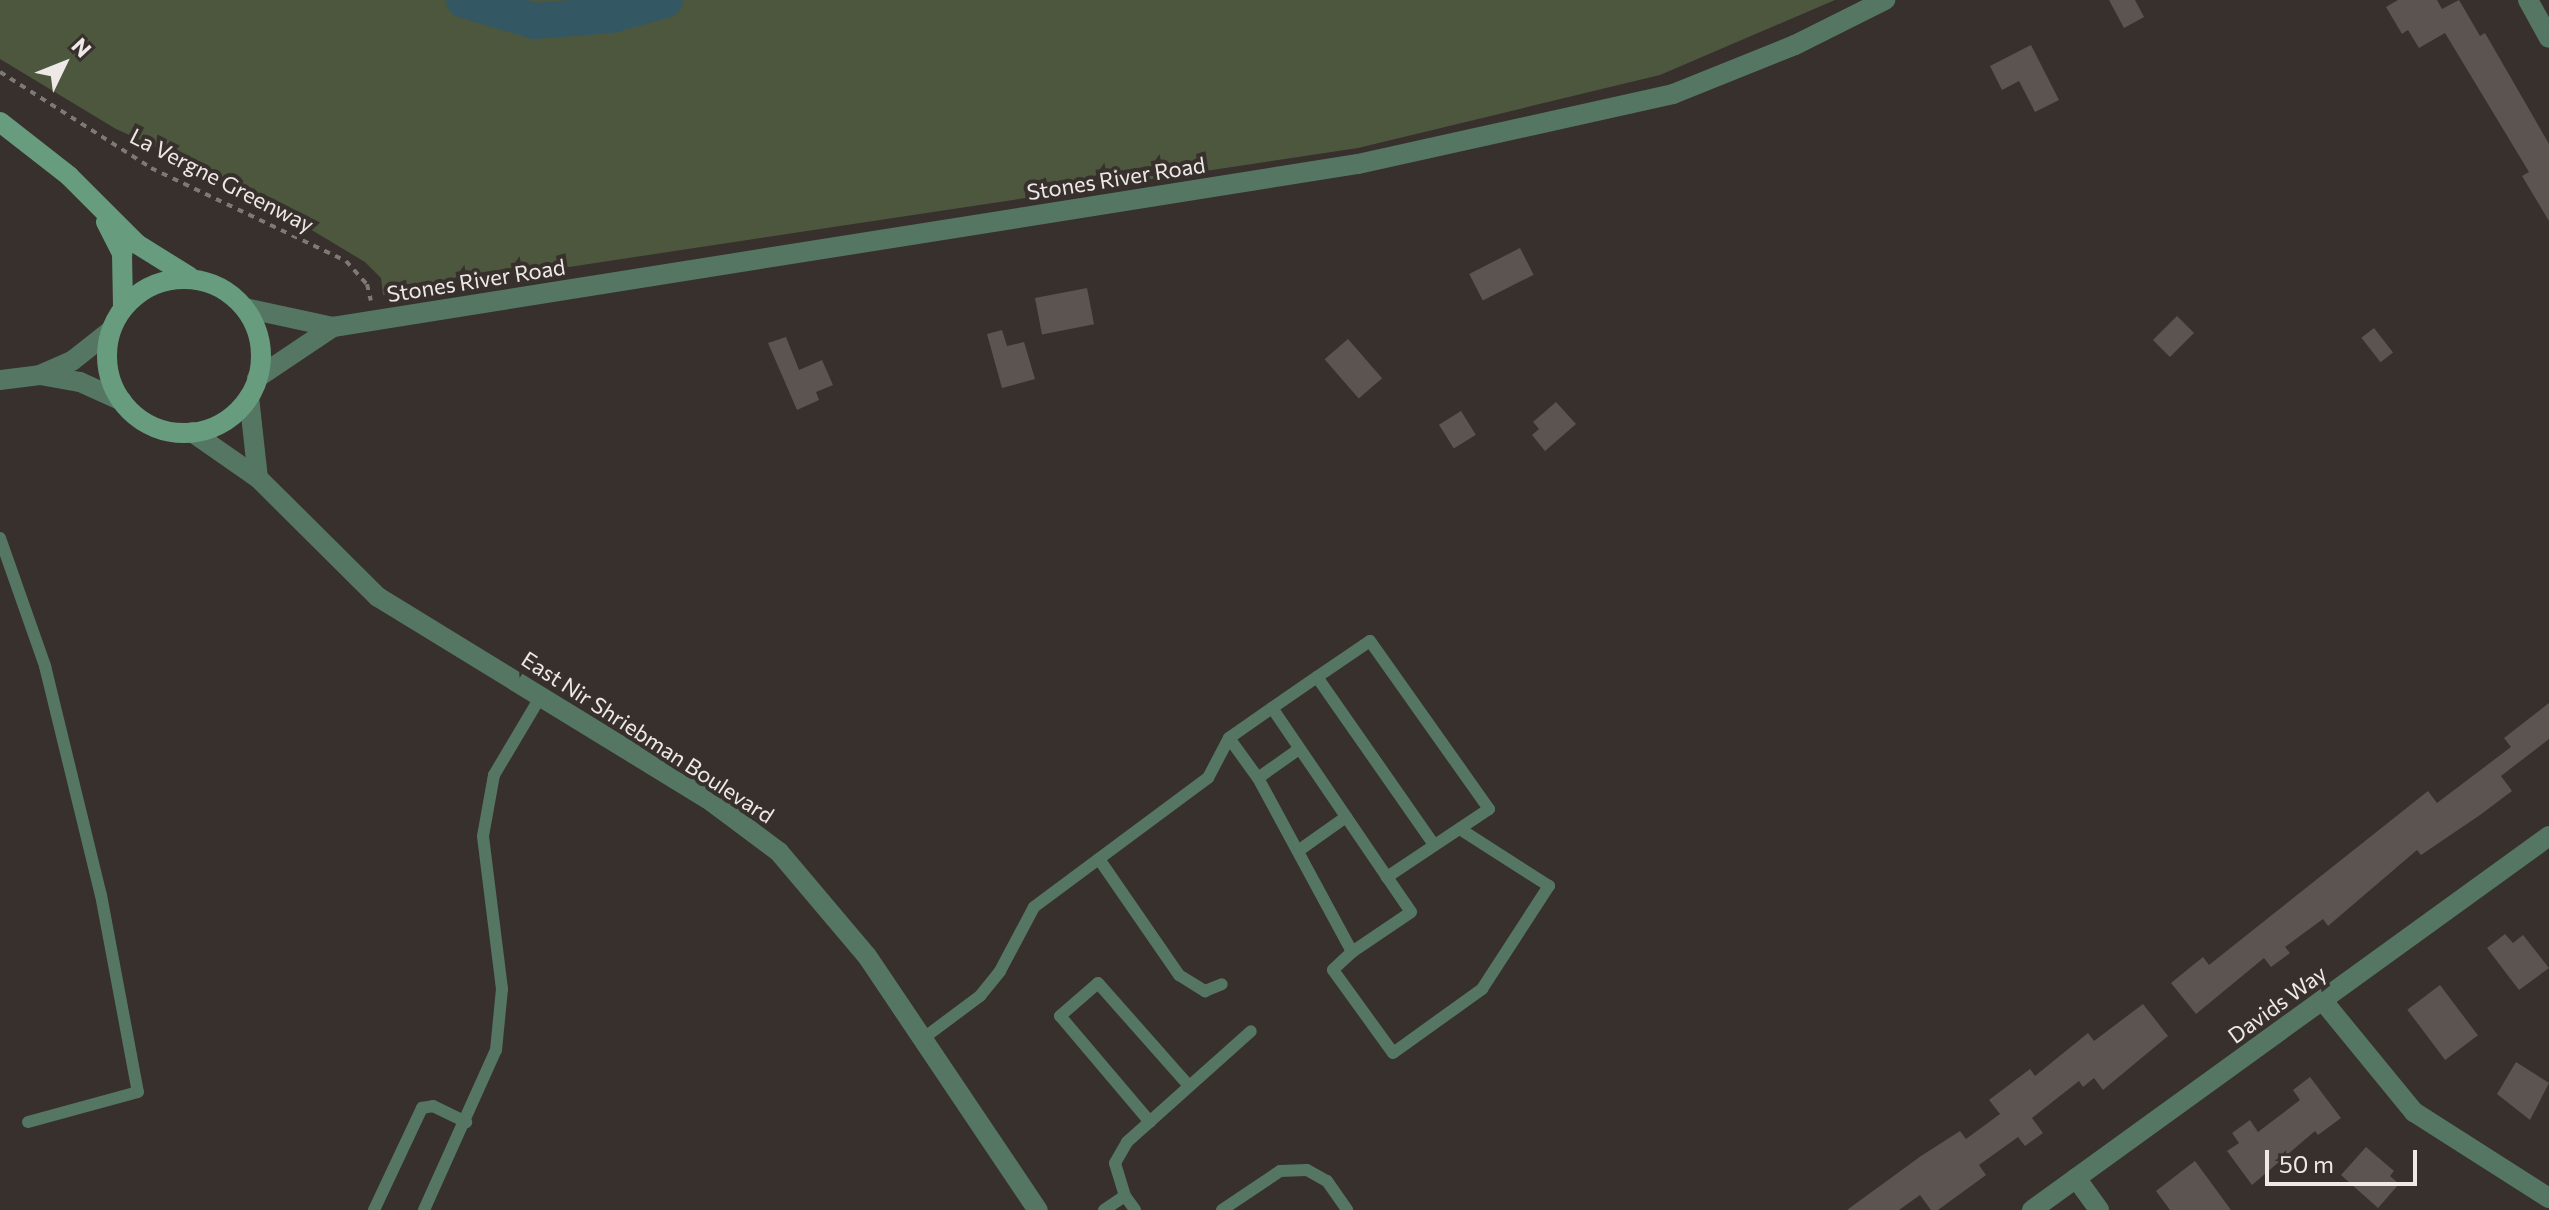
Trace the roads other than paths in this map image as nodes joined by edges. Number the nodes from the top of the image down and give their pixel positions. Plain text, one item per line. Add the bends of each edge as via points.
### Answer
1 (1885, 0) edge
2 (2528, 0) edge
3 (2549, 38) edge
4 (0, 122) edge
5 (102, 215) junction
6 (193, 279) junction
7 (123, 307) junction
8 (245, 308) junction
9 (333, 327) junction
10 (110, 331) junction
11 (40, 375) junction
12 (0, 380) edge
13 (253, 388) junction
14 (122, 401) junction
15 (192, 432) junction
16 (258, 478) junction
17 (0, 538) edge
18 (1317, 677) junction
19 (541, 696) junction
20 (1272, 708) junction
21 (1229, 738) junction
22 (1299, 749) junction
23 (1258, 778) junction
24 (1346, 817) junction
25 (1460, 829) junction
26 (2549, 836) edge
27 (1434, 845) junction
28 (1298, 851) junction
29 (1099, 859) junction
30 (1387, 877) junction
31 (1352, 952) junction
32 (1222, 984) dead end
33 (2323, 1001) junction
34 (1251, 1031) dead end
35 (921, 1040) junction
36 (1189, 1086) junction
37 (28, 1122) dead end
38 (466, 1122) junction
39 (1150, 1122) junction
40 (2076, 1178) junction
41 (1125, 1196) junction
42 (2549, 1198) edge
43 (374, 1210) edge
44 (424, 1210) edge
45 (1038, 1210) edge
46 (1104, 1210) edge
47 (1135, 1210) edge
48 (1222, 1210) edge
49 (1347, 1210) edge
50 (2032, 1210) edge
51 (2099, 1210) edge

1 - 9 street, Stones River Road via 1795,45 1673,94 1358,164
2 - 3 street
4 - 5 main road via 69,176
5 - 6 main road, Stones River Road via 162,263
5 - 7 main road via 122,254
6 - 7 main road via 148,286
6 - 8 main road, Stones River Road via 219,286
7 - 10 main road
8 - 9 street, Stones River Road
8 - 13 main road via 261,337
9 - 13 street, Stones River Road
10 - 11 street via 72,361
10 - 14 main road via 106,357 111,384
11 - 12 street
11 - 14 street via 80,382
13 - 15 main road, Stones River Road via 220,425
13 - 16 street
14 - 15 main road via 149,426
15 - 16 street, East Nir Shriebman Boulevard
16 - 19 street, East Nir Shriebman Boulevard via 378,597
17 - 37 lane via 45,666 90,849 138,1092
18 - 20 lane
18 - 25 lane via 1370,641 1489,809
18 - 27 lane
19 - 35 street, East Nir Shriebman Boulevard via 708,799 779,852 839,919
19 - 38 lane via 494,775 491,790 483,836 502,989 496,1050
20 - 21 lane
20 - 22 lane
21 - 23 lane
21 - 29 lane via 1208,778
22 - 23 lane
22 - 24 lane
23 - 28 lane
24 - 28 lane
24 - 30 lane
25 - 27 lane
25 - 31 lane via 1549,886 1482,989 1393,1053 1333,970
26 - 33 street, Davids Way
27 - 30 lane
28 - 31 lane
29 - 32 lane via 1179,975 1205,991
29 - 35 lane via 1034,907 1000,971 980,996
30 - 31 lane via 1411,912
33 - 40 street, Davids Way
33 - 42 street via 2414,1112
34 - 36 lane
35 - 45 street, East Nir Shriebman Boulevard
36 - 39 lane
36 - 39 lane via 1098,983 1060,1016
38 - 43 lane via 433,1106 422,1108
38 - 44 lane
39 - 41 lane via 1115,1163
40 - 50 street, Davids Way
40 - 51 street
41 - 46 lane
41 - 47 lane
48 - 49 lane via 1280,1171 1307,1170 1327,1181

